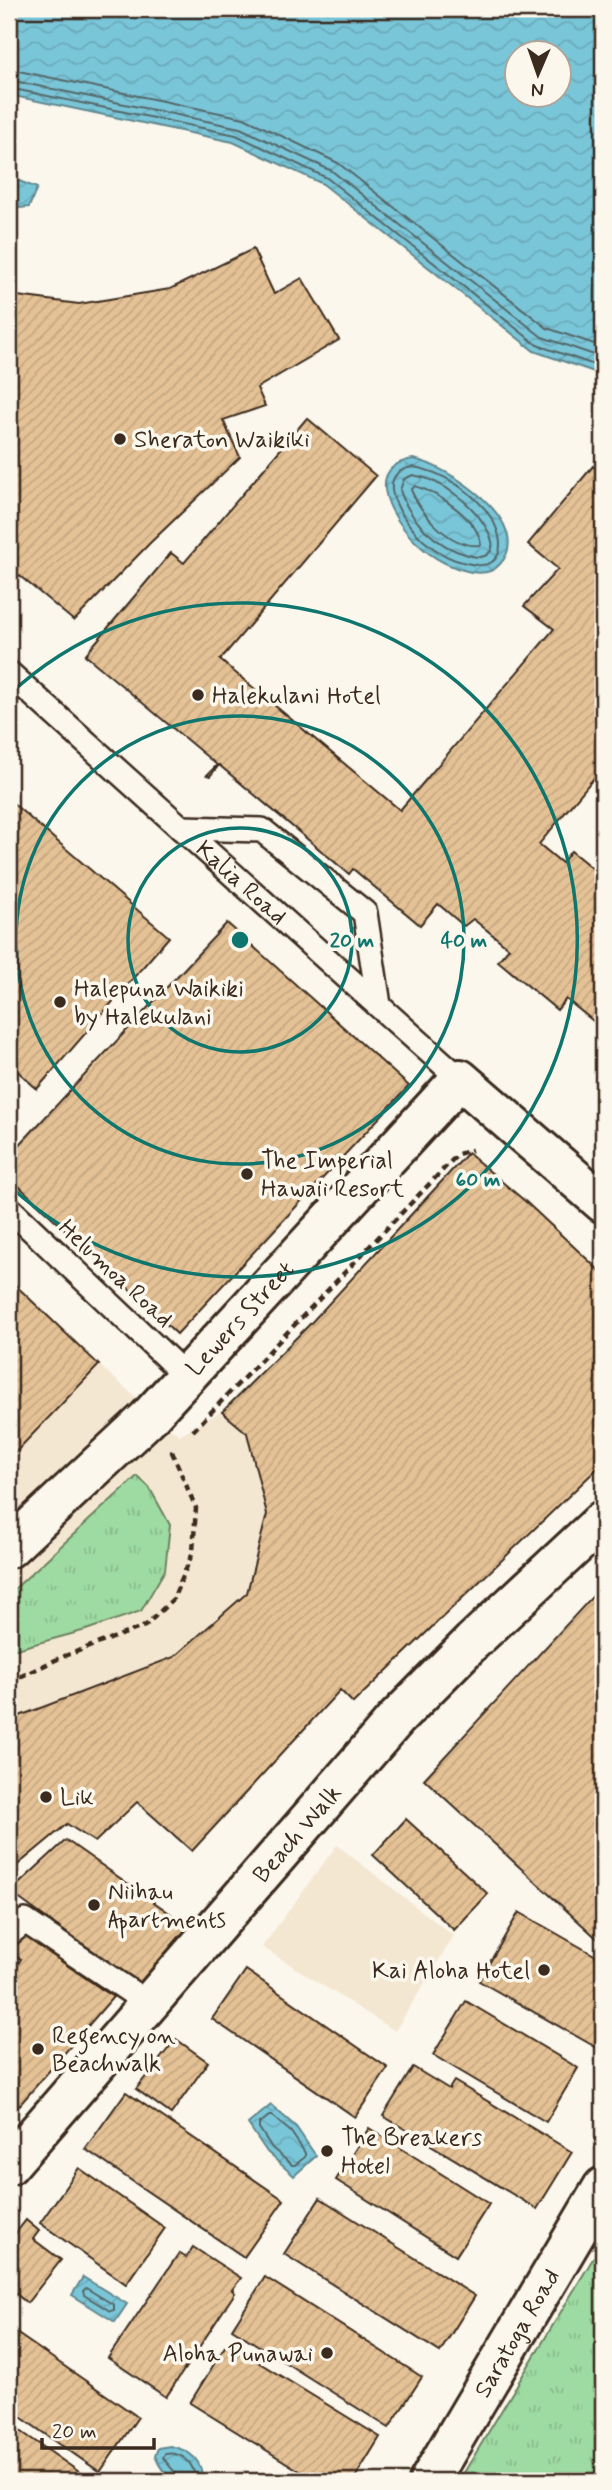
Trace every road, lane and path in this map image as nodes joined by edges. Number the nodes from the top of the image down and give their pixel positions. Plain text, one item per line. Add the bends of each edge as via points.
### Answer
1 (9, 673) edge
2 (181, 828) junction
3 (379, 1005) junction
4 (460, 1079) junction
5 (472, 1150) dead end
6 (603, 1203) edge
7 (9, 1208) edge
8 (187, 1377) junction
9 (191, 1432) dead end
10 (182, 1442) dead end
11 (603, 1520) edge
12 (9, 1548) edge
13 (9, 1682) edge
14 (9, 1934) edge
15 (149, 2004) junction
16 (9, 2165) edge
17 (603, 2187) edge
18 (429, 2481) edge

1 - 2 lane, Kalia Road
2 - 3 lane, Kalia Road
2 - 3 lane via 262,830 365,913
3 - 4 lane, Kalia Road
4 - 6 street, Kalia Road
4 - 8 street, Lewers Street
5 - 9 path via 458,1154
7 - 8 lane, Helumoa Road
8 - 12 street, Lewers Street
10 - 13 path via 172,1452 197,1508 193,1552 173,1599 145,1626
11 - 15 street, Beach Walk via 396,1718
14 - 15 lane via 25,1921
15 - 16 street, Beach Walk
17 - 18 street, Saratoga Road

